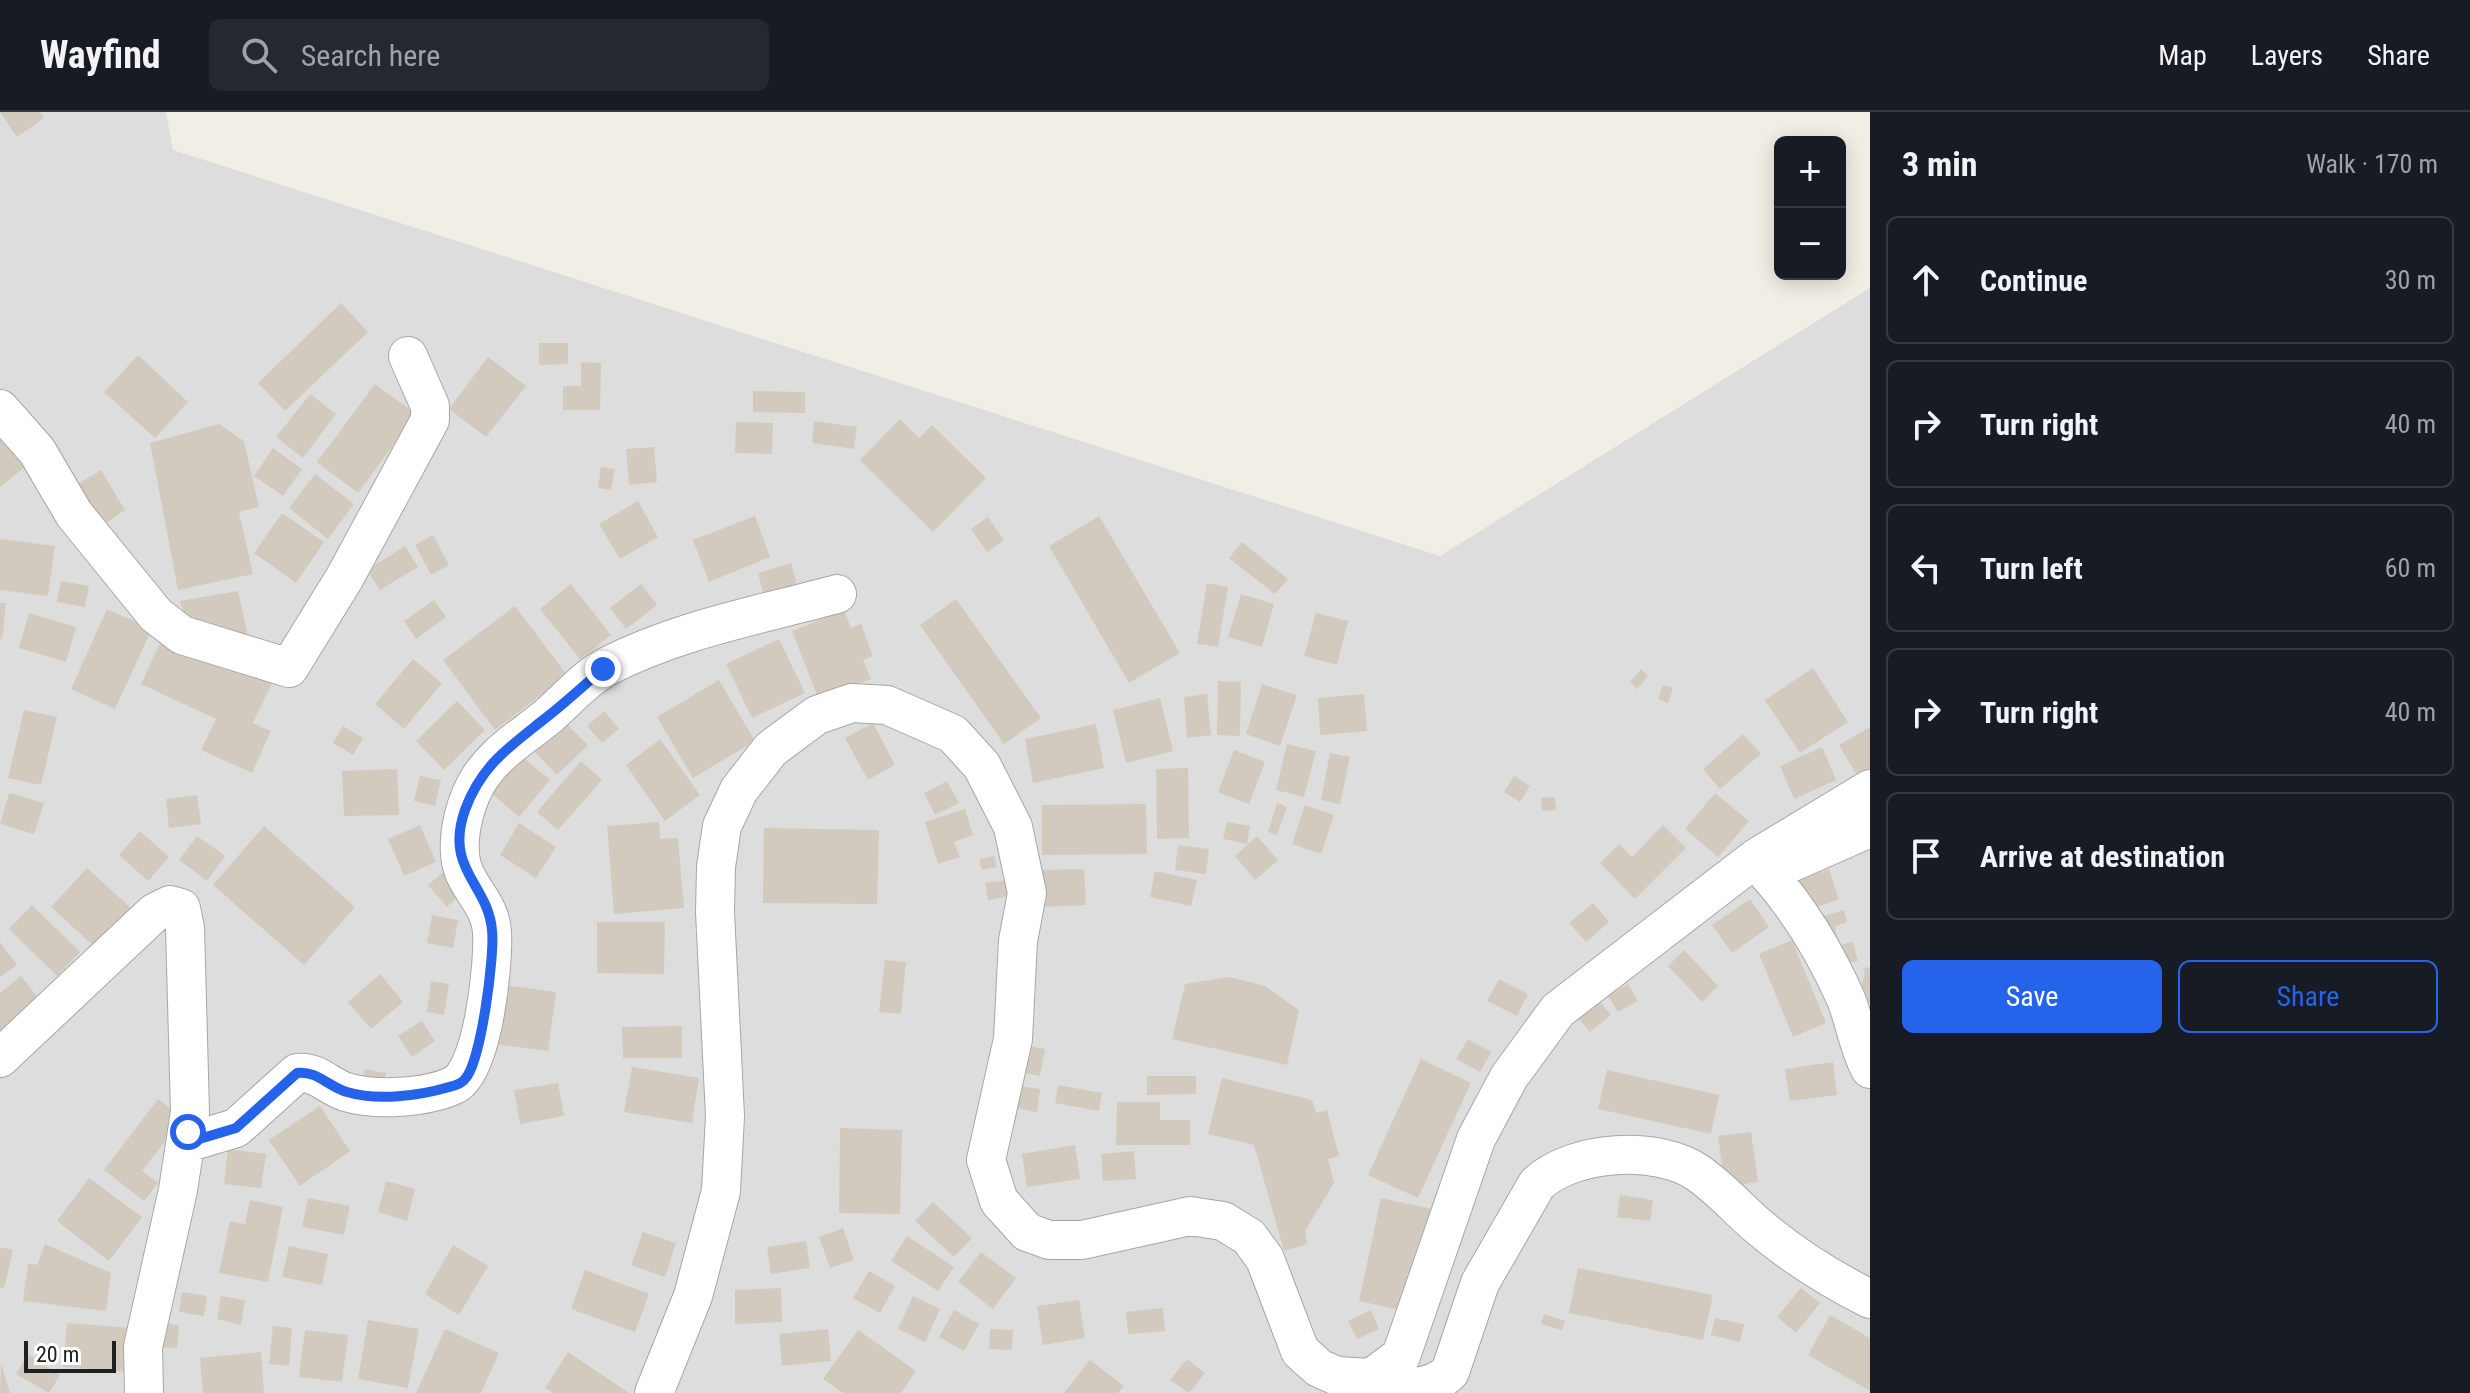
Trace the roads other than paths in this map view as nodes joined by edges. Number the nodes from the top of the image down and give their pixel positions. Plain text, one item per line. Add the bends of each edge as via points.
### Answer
1 (408, 356) dead end
2 (0, 409) edge
3 (837, 594) dead end
4 (1870, 789) edge
5 (1870, 828) edge
6 (1767, 873) junction
7 (1715, 888) junction
8 (0, 1058) edge
9 (1870, 1069) edge
10 (186, 1143) junction
11 (1870, 1299) edge
12 (1371, 1378) junction
13 (144, 1393) edge
14 (654, 1393) edge

1 - 2 street via 430,406 430,420 289,668 182,635 156,615 74,514 37,451
3 - 10 street via 676,637 603,669 503,749 476,784 464,814 460,848 464,872 482,899 492,930 482,1026 465,1080 420,1093 366,1096 297,1073 236,1128
4 - 7 street
5 - 6 street
6 - 7 street
6 - 9 street via 1788,897 1829,966
7 - 12 street via 1558,1010 1509,1077 1456,1189 1401,1356
8 - 10 street via 146,920 177,905 185,928 190,1112
10 - 13 street via 143,1347
11 - 12 street via 1769,1235 1696,1171 1656,1159 1582,1158 1537,1184 1480,1283 1450,1372 1441,1384 1420,1392
12 - 14 street via 1337,1376 1300,1351 1265,1259 1249,1237 1223,1221 1190,1216 1082,1240 1049,1240 1027,1232 999,1201 986,1160 1013,1039 1018,941 1027,893 1013,827 982,766 953,734 887,705 852,703 817,715 771,749 739,790 722,826 715,912 725,1116 721,1191 693,1296

